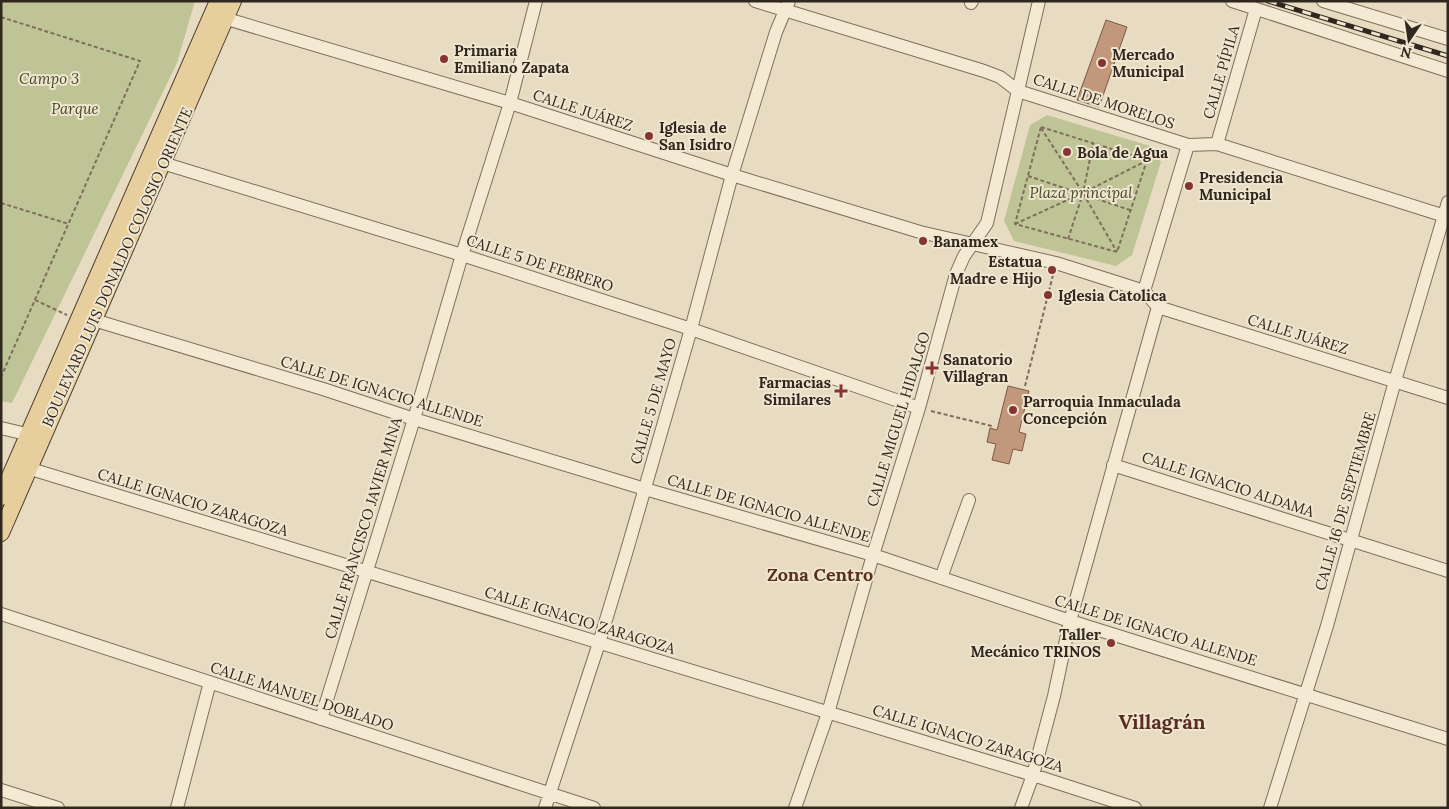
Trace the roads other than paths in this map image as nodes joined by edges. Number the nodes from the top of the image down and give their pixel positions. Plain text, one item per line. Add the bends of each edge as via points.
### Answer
1 (233, 1) edge
2 (536, 1) edge
3 (755, 1) edge
4 (1039, 1) edge
5 (1232, 1) edge
6 (1323, 1) edge
7 (787, 6) edge
8 (1256, 9) junction
9 (219, 11) edge
10 (1448, 39) edge
11 (1448, 71) edge
12 (1018, 91) junction
13 (510, 103) junction
14 (1217, 144) junction
15 (1188, 145) junction
16 (156, 161) junction
17 (732, 175) junction
18 (1448, 202) edge
19 (1446, 216) edge
20 (973, 243) junction
21 (462, 255) junction
22 (1144, 291) junction
23 (1158, 307) junction
24 (84, 318) junction
25 (691, 328) junction
26 (1395, 381) junction
27 (1448, 398) edge
28 (919, 408) junction
29 (414, 419) junction
30 (1, 428) edge
31 (35, 436) junction
32 (1113, 465) junction
33 (22, 467) junction
34 (645, 490) junction
35 (1, 497) edge
36 (969, 500) dead end
37 (1, 533) edge
38 (1352, 541) junction
39 (873, 555) junction
40 (366, 571) junction
41 (1448, 572) edge
42 (940, 578) junction
43 (1, 614) edge
44 (1070, 621) junction
45 (599, 643) junction
46 (210, 682) junction
47 (1306, 694) junction
48 (828, 713) junction
49 (321, 719) junction
50 (1448, 739) edge
51 (1033, 775) junction
52 (1, 790) edge
53 (549, 794) junction
54 (58, 808) edge
55 (178, 808) edge
56 (545, 808) edge
57 (594, 808) edge
58 (795, 808) edge
59 (1021, 808) edge
60 (1135, 808) edge
61 (1270, 808) edge

1 - 9 main road, BOULEVARD LUIS DONALDO COLOSIO ORIENTE
2 - 13 street, CALLE FRANCISCO JAVIER MINA
3 - 7 street, CALLE DE MORELOS
4 - 12 street
5 - 8 street
6 - 10 street
7 - 12 street, CALLE DE MORELOS via 984,71
7 - 17 street, CALLE 5 DE MAYO
8 - 11 street
8 - 14 street, CALLE PÍPILA
9 - 13 street, CALLE JUÁREZ
9 - 16 main road, BOULEVARD LUIS DONALDO COLOSIO ORIENTE
12 - 15 street, CALLE DE MORELOS
12 - 20 street, CALLE MIGUEL HIDALGO via 987,223
13 - 17 street, CALLE JUÁREZ
13 - 21 street, CALLE FRANCISCO JAVIER MINA
14 - 15 street, CALLE DE MORELOS
14 - 19 street, CALLE DE MORELOS
15 - 22 street
16 - 21 street, CALLE 5 DE FEBRERO
16 - 24 main road, BOULEVARD LUIS DONALDO COLOSIO ORIENTE
17 - 20 street, CALLE JUÁREZ via 920,232
17 - 25 street, CALLE 5 DE MAYO
18 - 19 street, CALLE 16 DE SEPTIEMBRE
19 - 26 street, CALLE 16 DE SEPTIEMBRE
20 - 22 street, CALLE JUÁREZ via 1056,263
20 - 28 street, CALLE MIGUEL HIDALGO via 956,274
21 - 25 street, CALLE 5 DE FEBRERO
21 - 29 street, CALLE FRANCISCO JAVIER MINA
22 - 23 street
23 - 26 street, CALLE JUÁREZ
23 - 32 street
24 - 29 street, CALLE DE IGNACIO ALLENDE
24 - 31 main road, BOULEVARD LUIS DONALDO COLOSIO ORIENTE
25 - 28 street, CALLE 5 DE FEBRERO
25 - 34 street, CALLE 5 DE MAYO
26 - 27 street, CALLE JUÁREZ
26 - 38 street, CALLE 16 DE SEPTIEMBRE
28 - 39 street, CALLE MIGUEL HIDALGO
29 - 34 street, CALLE DE IGNACIO ALLENDE
29 - 40 street, CALLE FRANCISCO JAVIER MINA
30 - 31 street
31 - 33 main road, BOULEVARD LUIS DONALDO COLOSIO ORIENTE
32 - 38 street, CALLE IGNACIO ALDAMA
32 - 44 street
33 - 35 main road, BOULEVARD LUIS DONALDO COLOSIO ORIENTE
33 - 37 main road, BOULEVARD LUIS DONALDO COLOSIO ORIENTE
33 - 40 street, CALLE IGNACIO ZARAGOZA
34 - 39 street, CALLE DE IGNACIO ALLENDE
34 - 45 street, CALLE 5 DE MAYO
36 - 42 street
38 - 41 street, CALLE IGNACIO ALDAMA
38 - 47 street, CALLE 16 DE SEPTIEMBRE
39 - 42 street, CALLE DE IGNACIO ALLENDE
39 - 48 street, CALLE MIGUEL HIDALGO
40 - 45 street, CALLE IGNACIO ZARAGOZA
40 - 49 street, CALLE FRANCISCO JAVIER MINA
42 - 44 street, CALLE DE IGNACIO ALLENDE
43 - 46 street, CALLE MANUEL DOBLADO
44 - 47 street, CALLE DE IGNACIO ALLENDE
44 - 51 street
45 - 48 street, CALLE IGNACIO ZARAGOZA
45 - 53 street, CALLE 5 DE MAYO
46 - 49 street, CALLE MANUEL DOBLADO
46 - 55 street
47 - 50 street, CALLE DE IGNACIO ALLENDE
47 - 61 street, CALLE 16 DE SEPTIEMBRE
48 - 51 street, CALLE IGNACIO ZARAGOZA
48 - 58 street, CALLE MIGUEL HIDALGO
49 - 53 street, CALLE MANUEL DOBLADO
51 - 59 street
51 - 60 street, CALLE IGNACIO ZARAGOZA
52 - 54 street
53 - 56 street, CALLE 5 DE MAYO
53 - 57 street, CALLE MANUEL DOBLADO

